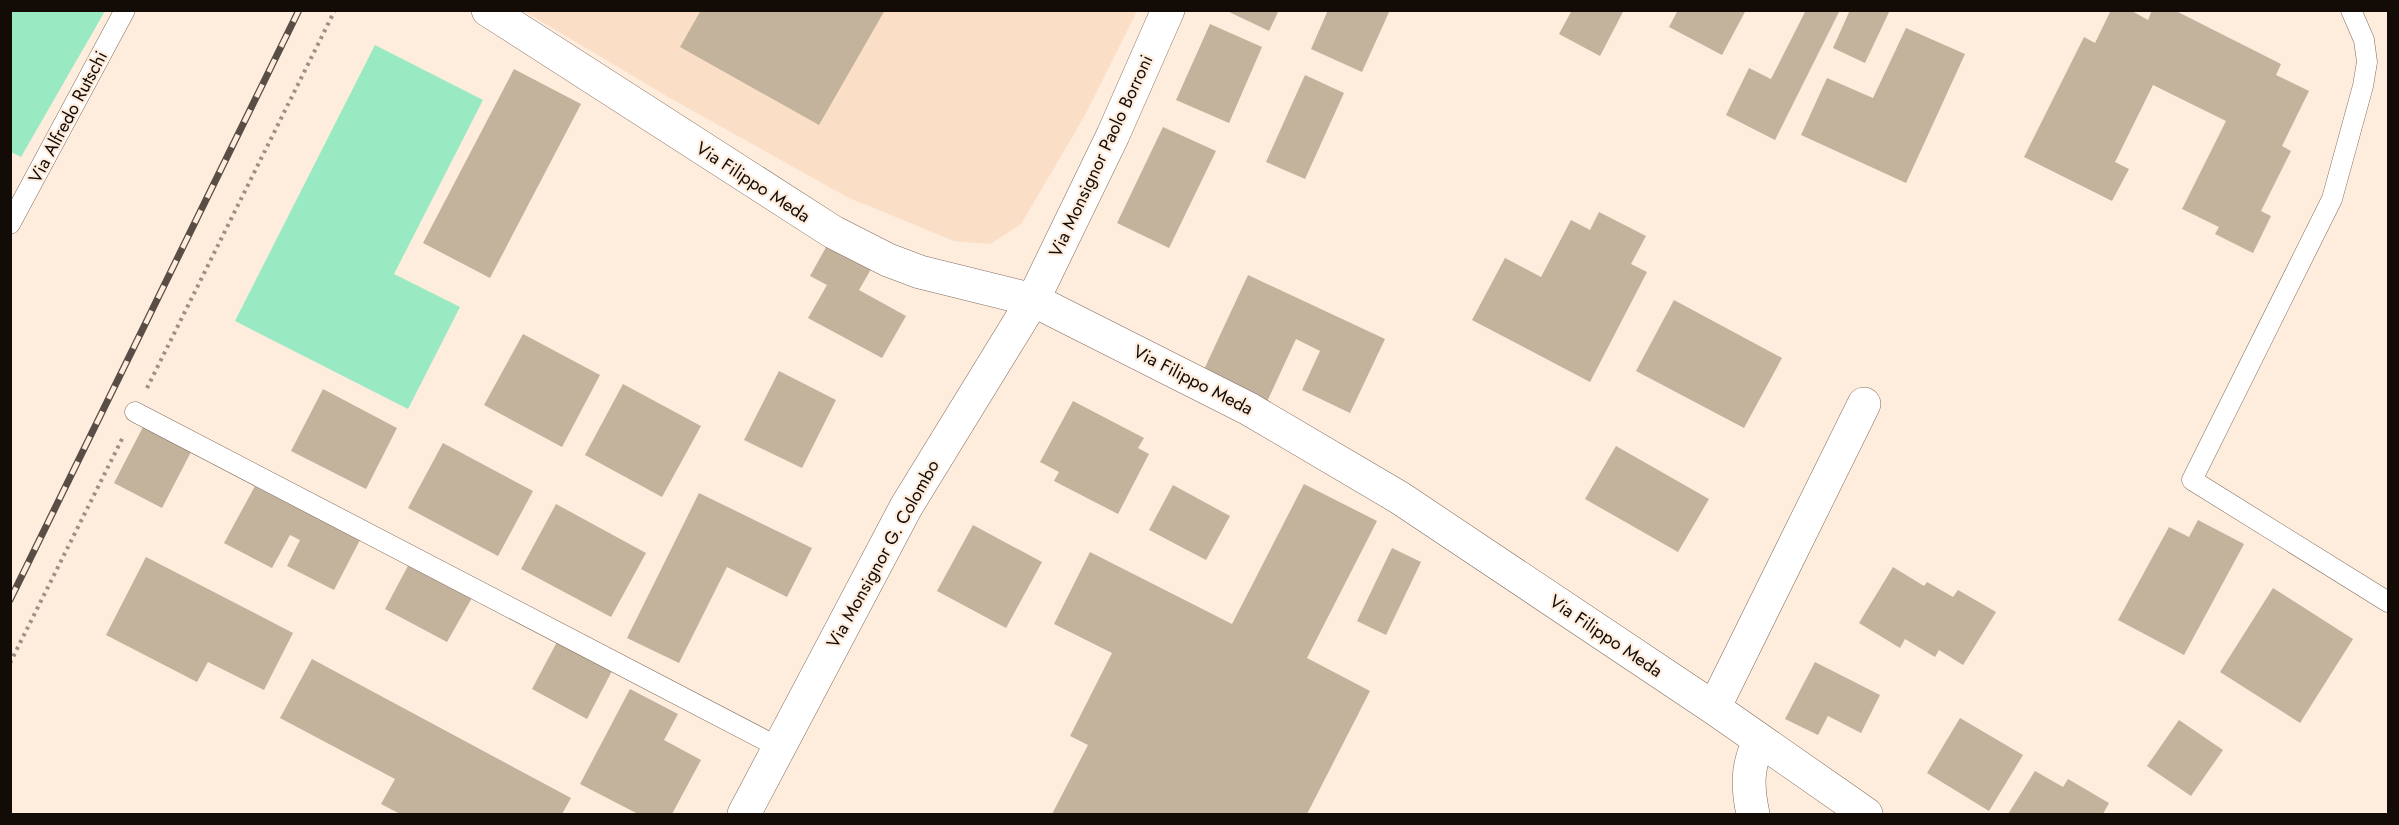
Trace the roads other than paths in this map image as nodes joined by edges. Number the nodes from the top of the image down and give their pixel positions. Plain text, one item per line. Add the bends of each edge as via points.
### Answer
1 (125, 10) edge
2 (488, 10) edge
3 (1168, 10) edge
4 (2351, 10) edge
5 (10, 224) edge
6 (1033, 300) junction
7 (1864, 404) dead end
8 (135, 412) road end
9 (2388, 602) edge
10 (1714, 708) junction
11 (1759, 741) junction
12 (778, 747) junction
13 (744, 814) edge
14 (1753, 814) edge
15 (1866, 814) edge

1 - 5 lane, Via Alfredo Rutschi
2 - 6 street, Via Filippo Meda via 833,232 920,272
3 - 6 street, Via Monsignor Paolo Borroni via 1108,146
4 - 9 lane via 2364,40 2367,62 2332,198 2192,480
6 - 10 street, Via Filippo Meda via 1203,384 1342,462
6 - 12 street, Via Monsignor G. Colombo via 906,507
7 - 10 street
8 - 12 lane
10 - 11 street, Via Filippo Meda
11 - 14 street via 1748,770
11 - 15 street, Via Filippo Meda
12 - 13 street, Via Monsignor G. Colombo

